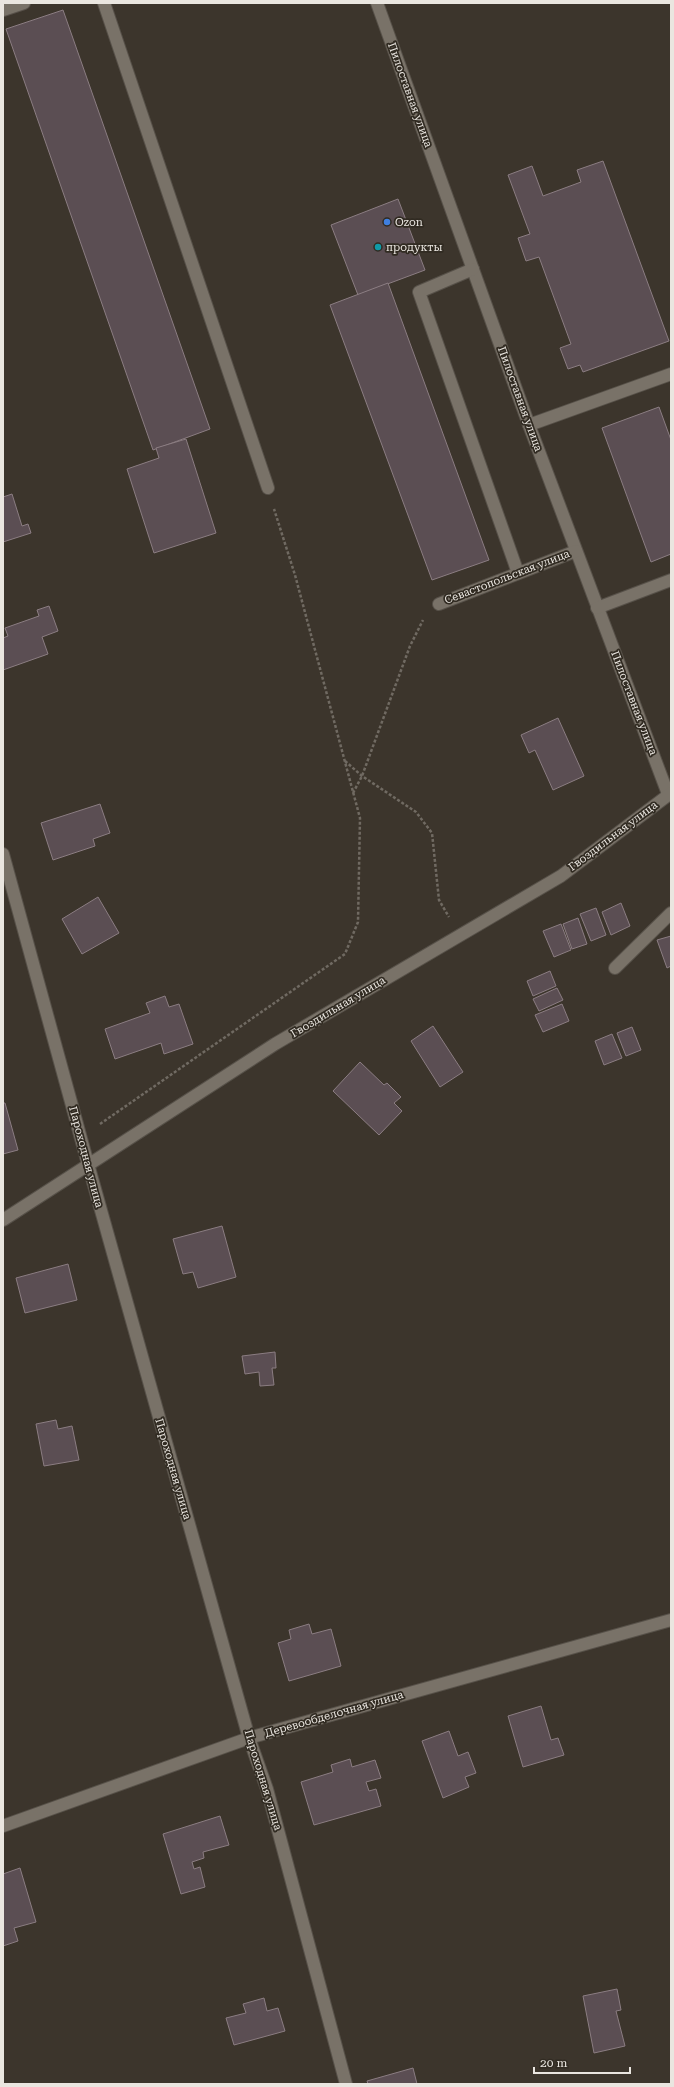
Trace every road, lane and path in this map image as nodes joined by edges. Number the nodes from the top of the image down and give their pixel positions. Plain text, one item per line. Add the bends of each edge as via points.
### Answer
1 (24, 3) edge
2 (104, 3) edge
3 (377, 3) edge
4 (3, 10) edge
5 (473, 268) junction
6 (671, 374) edge
7 (529, 425) junction
8 (268, 488) joint
9 (576, 551) junction
10 (518, 573) junction
11 (671, 580) edge
12 (439, 604) joint
13 (597, 608) junction
14 (345, 761) junction
15 (362, 776) junction
16 (354, 793) junction
17 (670, 793) edge
18 (3, 854) edge
19 (671, 913) edge
20 (460, 935) junction
21 (615, 968) dead end
22 (81, 1139) junction
23 (88, 1164) junction
24 (3, 1220) edge
25 (671, 1620) edge
26 (249, 1738) junction
27 (3, 1826) edge
28 (346, 2084) edge

1 - 4 street
2 - 8 street
3 - 5 street, Пилоставная улица
5 - 7 street, Пилоставная улица
5 - 10 street via 419,292
6 - 7 street
7 - 9 street, Пилоставная улица
8 - 14 path via 295,575
9 - 10 street, Севастопольская улица
9 - 13 street, Пилоставная улица
10 - 12 street, Севастопольская улица
11 - 13 street
12 - 15 path via 428,612 410,646
13 - 17 street, Пилоставная улица
14 - 15 path
14 - 16 path
15 - 16 path
15 - 20 path via 416,812 432,833 439,900
16 - 22 path via 360,818 358,922 345,954
17 - 20 street, Гвоздильная улица via 561,876
18 - 22 street, Пароходная улица
19 - 21 street
20 - 23 street, Гвоздильная улица via 268,1048
22 - 23 street, Пароходная улица
23 - 24 street, Гвоздильная улица
23 - 26 street, Пароходная улица
25 - 26 street, Деревообделочная улица
26 - 27 street, Деревообделочная улица
26 - 28 street, Пароходная улица via 267,1789

